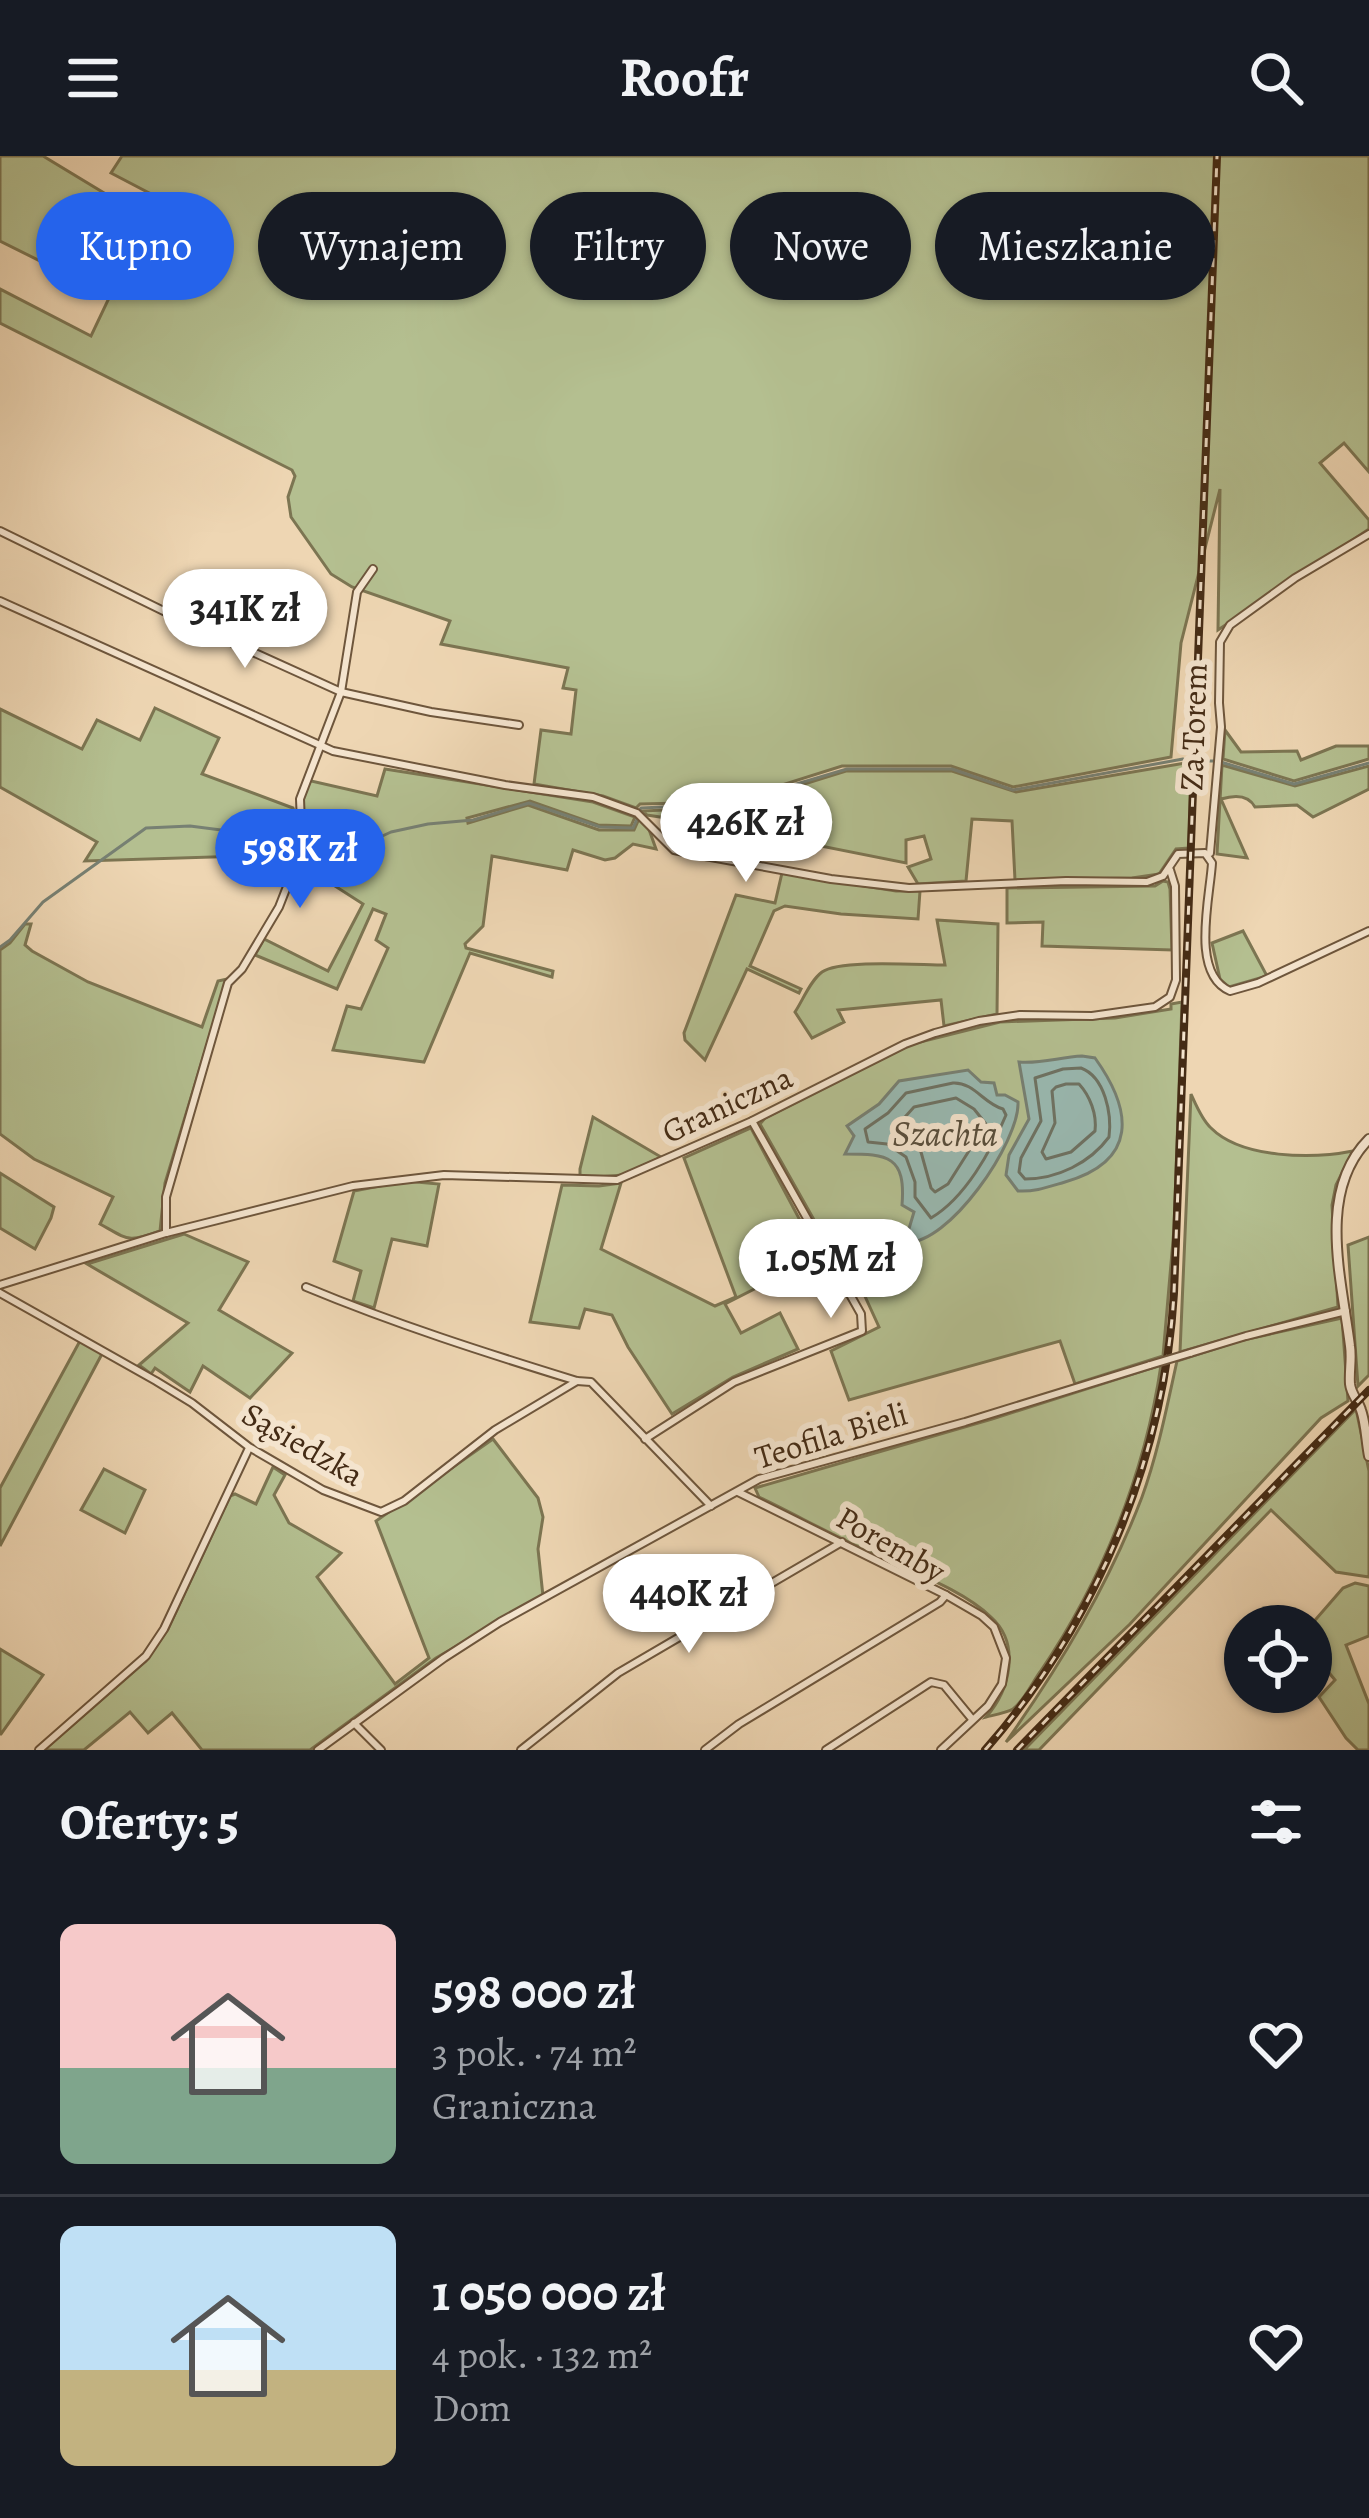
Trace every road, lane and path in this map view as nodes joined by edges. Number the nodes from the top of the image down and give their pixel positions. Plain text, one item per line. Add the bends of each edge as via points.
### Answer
1 (0, 531) edge
2 (1369, 534) edge
3 (373, 569) dead end
4 (0, 601) edge
5 (341, 692) junction
6 (519, 725) dead end
7 (320, 745) junction
8 (1208, 855) junction
9 (1170, 868) junction
10 (1369, 931) edge
11 (752, 1121) junction
12 (1369, 1139) edge
13 (166, 1233) junction
14 (306, 1287) dead end
15 (0, 1289) edge
16 (1346, 1311) junction
17 (578, 1381) junction
18 (645, 1439) junction
19 (249, 1447) junction
20 (1369, 1456) edge
21 (748, 1485) junction
22 (736, 1492) junction
23 (759, 1502) junction
24 (711, 1505) junction
25 (828, 1535) junction
26 (842, 1542) junction
27 (829, 1550) junction
28 (946, 1595) junction
29 (973, 1720) junction
30 (355, 1723) junction
31 (39, 1750) edge
32 (318, 1750) edge
33 (381, 1750) edge
34 (521, 1750) edge
35 (705, 1750) edge
36 (826, 1750) edge
37 (941, 1750) edge

1 - 5 street
2 - 8 street, Za Torem via 1230,625 1220,642
3 - 5 street via 357,592
4 - 7 street
5 - 6 street
5 - 7 street
7 - 9 street via 593,797 637,813 674,850 831,879 909,888 1147,882
7 - 13 street via 300,799 302,848 279,908 228,983 166,1197
8 - 9 street via 1178,854
8 - 10 street via 1206,946 1223,988 1245,988
9 - 11 street, Graniczna via 1176,980 1161,1004 1092,1016 1020,1015 935,1034
11 - 13 street, Graniczna via 616,1180 411,1178
11 - 18 street via 861,1314 862,1331 734,1382
12 - 16 street via 1355,1154 1337,1210
13 - 15 street, Graniczna
14 - 17 street
15 - 19 street, Sąsiedzka via 174,1392
16 - 20 street via 1350,1385
16 - 21 street, Teofila Bieli, bridge
17 - 18 street via 601,1389
17 - 19 street, Sąsiedzka via 381,1512
18 - 24 street
19 - 31 street via 146,1655
21 - 22 street, Teofila Bieli
21 - 23 street
22 - 23 street, Poremby
22 - 24 street, Teofila Bieli
23 - 25 street, Poremby
24 - 30 street, Teofila Bieli via 500,1622
25 - 26 street, Poremby
25 - 27 street
26 - 27 street
26 - 28 street, Poremby
27 - 34 street via 618,1673
28 - 29 street via 991,1624 1006,1658 997,1693
28 - 35 street, Poremby
29 - 36 street via 934,1682
29 - 37 street
30 - 32 street, Teofila Bieli
30 - 33 street

